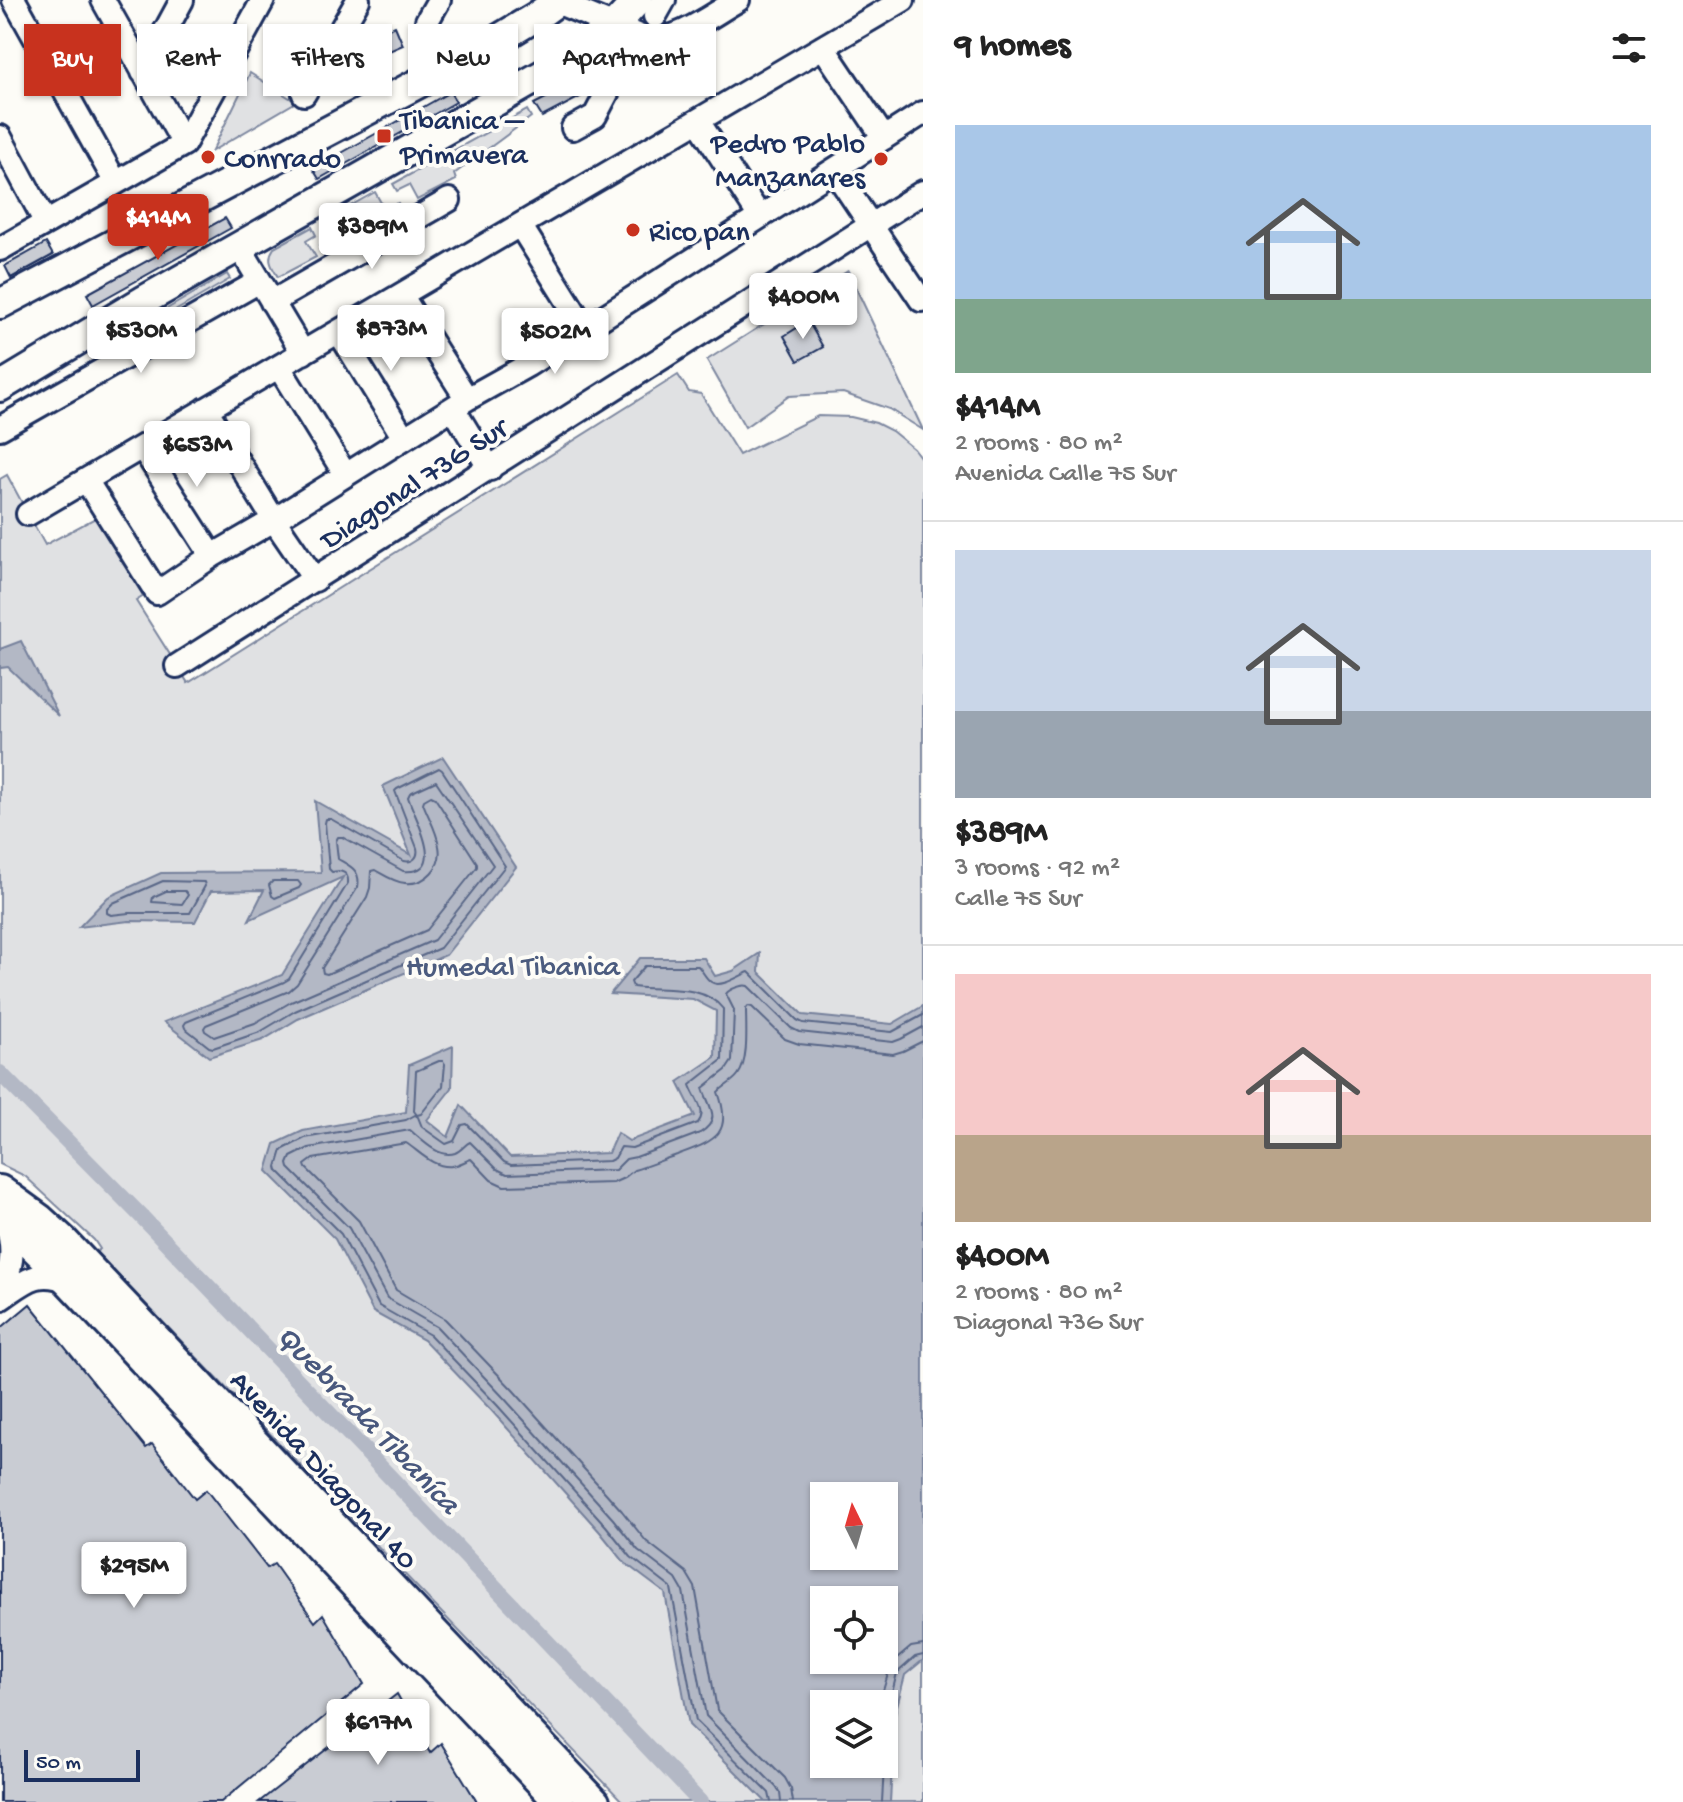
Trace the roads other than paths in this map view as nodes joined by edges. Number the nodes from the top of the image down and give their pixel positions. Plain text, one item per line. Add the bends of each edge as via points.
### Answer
1 (14, 0) edge
2 (103, 0) edge
3 (182, 0) edge
4 (263, 0) edge
5 (358, 0) edge
6 (439, 0) edge
7 (738, 0) edge
8 (903, 0) edge
9 (555, 1) edge
10 (652, 5) edge
11 (427, 21) dead end
12 (169, 24) edge
13 (344, 24) edge
14 (609, 24) edge
15 (633, 24) edge
16 (696, 24) edge
17 (823, 47) junction
18 (137, 61) edge
19 (534, 80) edge
20 (157, 96) edge
21 (602, 96) edge
22 (923, 113) edge
23 (698, 121) junction
24 (573, 128) dead end
25 (0, 137) edge
26 (884, 138) junction
27 (184, 144) junction
28 (834, 170) junction
29 (116, 183) junction
30 (923, 192) edge
31 (449, 200) dead end
32 (760, 217) junction
33 (46, 223) junction
34 (520, 225) junction
35 (871, 225) junction
36 (239, 246) junction
37 (0, 249) edge
38 (260, 281) junction
39 (401, 295) junction
40 (922, 300) edge
41 (272, 302) junction
42 (0, 304) edge
43 (585, 329) junction
44 (339, 332) junction
45 (303, 353) junction
46 (279, 367) junction
47 (0, 387) edge
48 (460, 404) junction
49 (206, 409) junction
50 (0, 428) edge
51 (404, 438) junction
52 (142, 447) junction
53 (490, 469) junction
54 (345, 474) junction
55 (86, 480) junction
56 (28, 514) dead end
57 (274, 520) junction
58 (212, 556) junction
59 (315, 580) junction
60 (177, 666) dead end
61 (0, 1190) edge
62 (4, 1222) edge
63 (68, 1281) junction
64 (0, 1296) edge
65 (559, 1802) edge
66 (595, 1802) edge

1 - 29 street
2 - 18 street
3 - 12 street
4 - 27 street
5 - 13 street
6 - 11 street
7 - 16 street
8 - 17 street
9 - 14 street
9 - 42 main road via 472,55
10 - 15 main road
17 - 23 street
17 - 26 street
19 - 36 main road
20 - 27 street
21 - 24 street via 595,116
22 - 26 street
23 - 32 street
23 - 34 street
25 - 33 street
26 - 28 street
27 - 29 street
28 - 32 street
28 - 35 street
29 - 33 street
30 - 35 street, Diagonal 73G Sur
31 - 41 street
32 - 43 street
33 - 37 street
34 - 39 street
34 - 43 street
35 - 40 street
35 - 53 street, Diagonal 73G Sur
36 - 38 street
36 - 47 main road
38 - 41 street
38 - 50 street
39 - 44 street
39 - 48 street
41 - 45 street
43 - 48 street
44 - 45 street
44 - 51 street
45 - 46 street
46 - 49 street
46 - 54 street
48 - 51 street
48 - 53 street
49 - 52 street
49 - 57 street
51 - 54 street
52 - 55 street
52 - 58 street
53 - 59 street, Diagonal 73G Sur
54 - 57 street
55 - 56 street
55 - 58 street via 157,593
57 - 58 street
57 - 59 street
59 - 60 street, Diagonal 73G Sur
61 - 66 main road, Avenida Diagonal 40 via 62,1239
62 - 63 main road, Avenida Diagonal 40
62 - 64 street via 12,1261
63 - 64 street via 41,1275
63 - 65 main road, Avenida Diagonal 40

